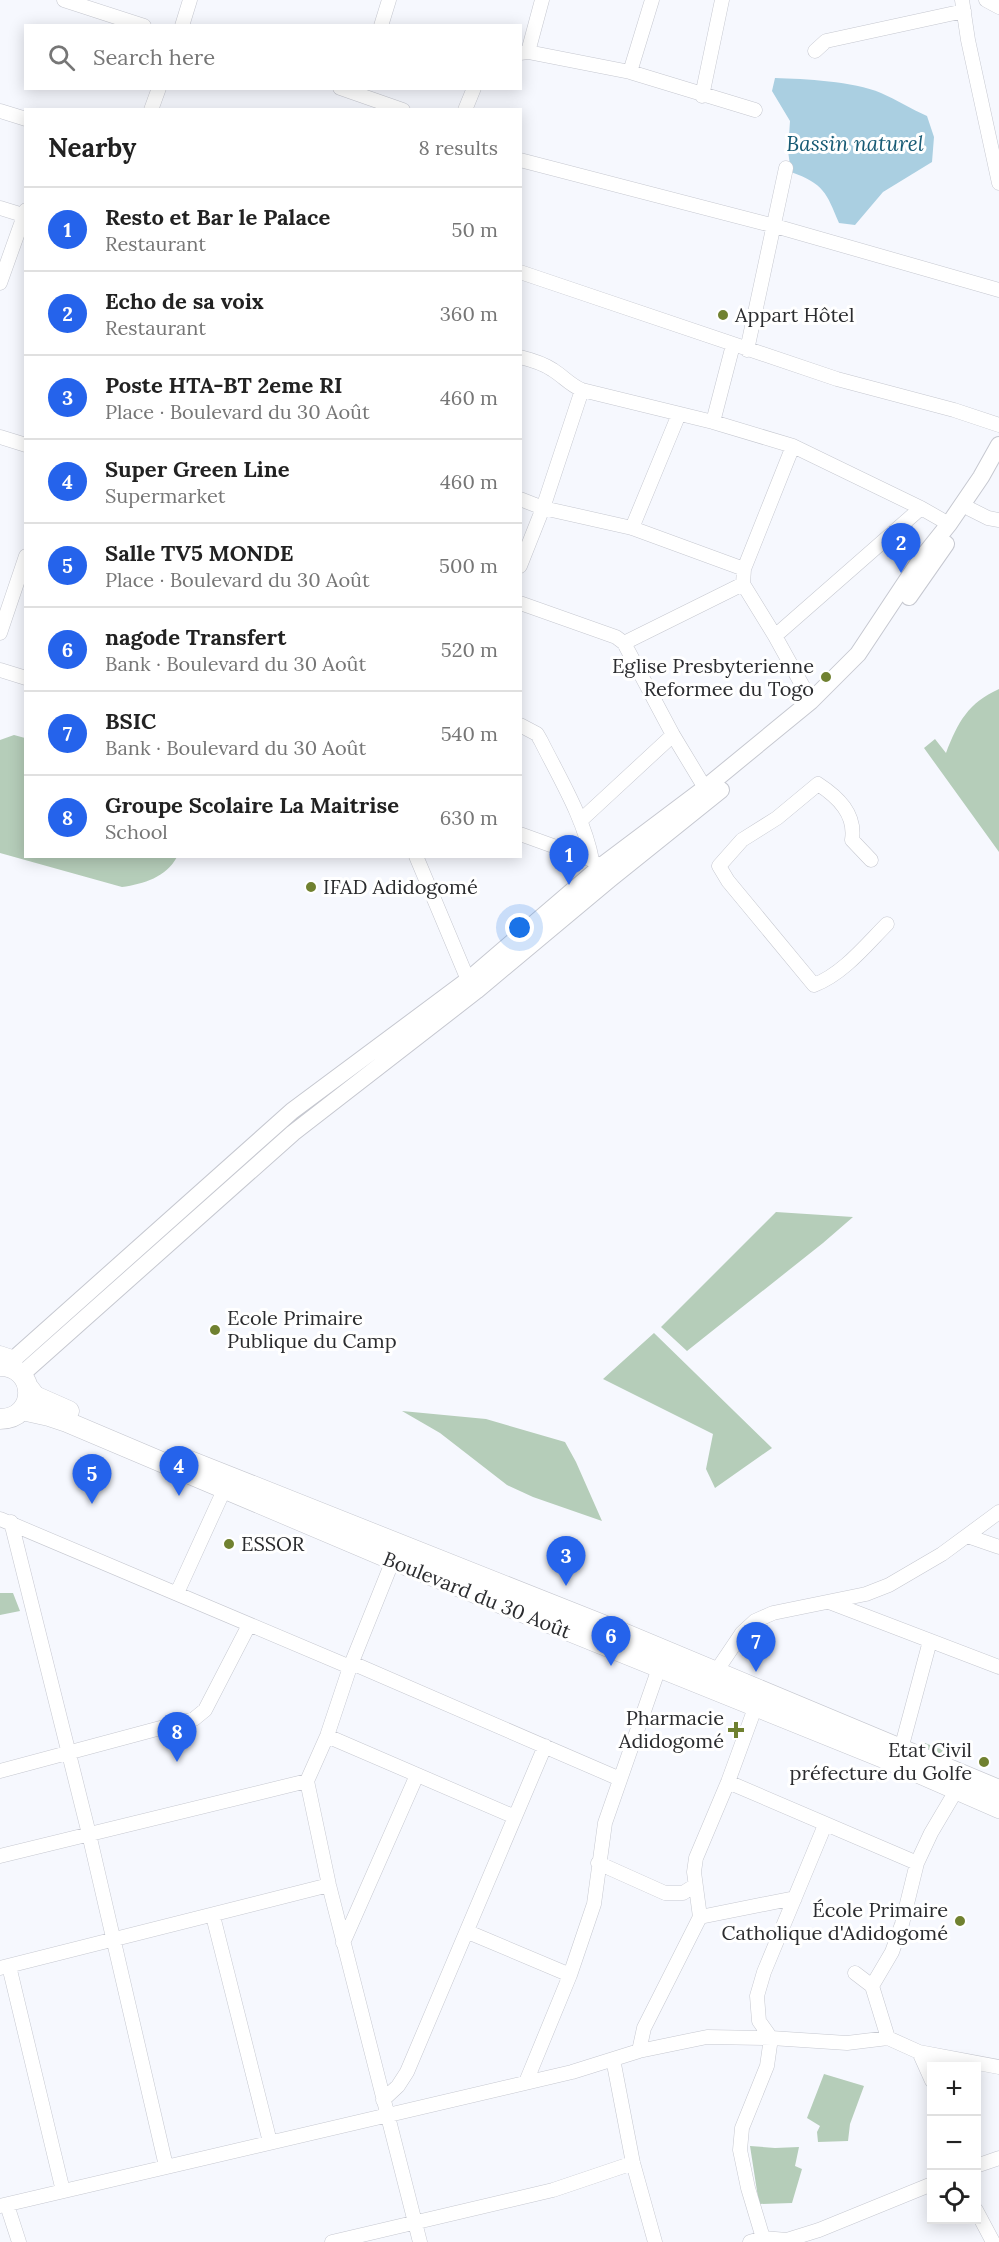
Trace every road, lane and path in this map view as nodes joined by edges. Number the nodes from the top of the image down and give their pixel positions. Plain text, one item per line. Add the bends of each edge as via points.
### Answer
1 (190, 0) edge
2 (389, 0) edge
3 (542, 0) edge
4 (652, 0) edge
5 (722, 0) edge
6 (986, 0) edge
7 (73, 1) edge
8 (963, 6) edge
9 (999, 7) edge
10 (138, 24) edge
11 (183, 24) edge
12 (382, 24) edge
13 (815, 51) dead end
14 (524, 52) edge
15 (630, 72) junction
16 (158, 90) edge
17 (473, 90) edge
18 (361, 92) edge
19 (702, 96) junction
20 (152, 108) edge
21 (397, 108) edge
22 (466, 108) edge
23 (755, 110) dead end
24 (0, 111) edge
25 (24, 118) edge
26 (522, 161) edge
27 (786, 168) dead end
28 (999, 183) edge
29 (0, 208) edge
30 (24, 214) edge
31 (24, 217) edge
32 (775, 226) junction
33 (522, 273) edge
34 (0, 283) edge
35 (999, 290) edge
36 (733, 345) junction
37 (747, 350) junction
38 (522, 358) edge
39 (582, 390) junction
40 (679, 414) junction
41 (712, 423) junction
42 (999, 425) edge
43 (0, 437) edge
44 (24, 443) edge
45 (999, 445) edge
46 (794, 446) junction
47 (999, 464) edge
48 (522, 500) edge
49 (543, 508) junction
50 (921, 508) junction
51 (970, 509) junction
52 (999, 520) edge
53 (949, 524) junction
54 (632, 528) junction
55 (522, 561) edge
56 (24, 562) edge
57 (744, 569) junction
58 (742, 584) junction
59 (522, 604) edge
60 (0, 633) edge
61 (775, 636) junction
62 (624, 643) junction
63 (0, 670) edge
64 (24, 677) edge
65 (811, 702) junction
66 (522, 725) edge
67 (673, 735) junction
68 (705, 788) junction
69 (580, 821) junction
70 (522, 835) edge
71 (417, 858) edge
72 (871, 860) dead end
73 (601, 868) junction
74 (887, 924) dead end
75 (472, 986) junction
76 (12, 1367) edge
77 (7, 1417) edge
78 (224, 1490) junction
79 (999, 1512) edge
80 (5, 1521) edge
81 (967, 1536) junction
82 (999, 1547) edge
83 (393, 1560) junction
84 (177, 1593) junction
85 (830, 1602) junction
86 (249, 1625) junction
87 (612, 1639) junction
88 (930, 1641) junction
89 (351, 1665) junction
90 (999, 1667) edge
91 (659, 1668) junction
92 (716, 1673) junction
93 (759, 1700) junction
94 (327, 1736) junction
95 (545, 1746) junction
96 (69, 1754) junction
97 (899, 1756) junction
98 (0, 1771) edge
99 (417, 1775) junction
100 (620, 1779) junction
101 (308, 1781) junction
102 (728, 1782) junction
103 (957, 1789) junction
104 (999, 1790) edge
105 (999, 1808) edge
106 (515, 1817) junction
107 (825, 1824) junction
108 (89, 1834) junction
109 (0, 1856) edge
110 (598, 1863) junction
111 (917, 1863) junction
112 (329, 1886) junction
113 (694, 1886) junction
114 (795, 1898) junction
115 (213, 1916) junction
116 (700, 1917) junction
117 (468, 1932) junction
118 (114, 1940) junction
119 (343, 1943) junction
120 (4, 1967) edge
121 (855, 1973) dead end
122 (570, 1975) junction
123 (872, 1986) junction
124 (771, 2038) junction
125 (888, 2038) junction
126 (639, 2051) junction
127 (919, 2052) junction
128 (613, 2059) junction
129 (999, 2067) edge
130 (927, 2070) edge
131 (526, 2082) junction
132 (383, 2100) junction
133 (387, 2115) junction
134 (270, 2142) junction
135 (999, 2158) edge
136 (633, 2163) junction
137 (981, 2164) edge
138 (166, 2166) junction
139 (927, 2186) edge
140 (63, 2191) junction
141 (3, 2206) edge
142 (981, 2219) edge
143 (415, 2223) junction
144 (822, 2236) edge
145 (757, 2240) edge
146 (785, 2241) edge
147 (19, 2242) edge
148 (332, 2242) edge
149 (420, 2242) edge
150 (655, 2242) edge
151 (993, 2242) edge

1 - 11 street
2 - 12 street
3 - 14 street
4 - 15 street
5 - 19 street
6 - 9 street
7 - 10 street
8 - 13 street via 826,41
8 - 28 street
14 - 15 street
15 - 19 street
16 - 20 street
17 - 22 street
18 - 21 street
19 - 23 street
24 - 25 street
26 - 32 street
27 - 32 street
29 - 30 street
31 - 34 street
32 - 35 street
32 - 37 street
33 - 36 street
36 - 37 street
36 - 41 street
37 - 42 street
38 - 39 street via 556,371
39 - 40 street
39 - 49 street
40 - 41 street
40 - 54 street
41 - 46 street
43 - 44 street
45 - 53 main road
46 - 50 street
46 - 57 street
47 - 51 main road
48 - 49 street
49 - 54 street
49 - 55 street
50 - 53 street
50 - 61 street
51 - 52 street
51 - 73 main road via 864,663 817,711
53 - 65 main road via 858,654
54 - 57 street
56 - 60 street
57 - 58 street
58 - 61 street
58 - 62 street
59 - 62 street
61 - 65 street
62 - 67 street
63 - 64 street
65 - 68 main road
66 - 69 street via 537,734
67 - 68 street
67 - 69 street
68 - 73 main road
69 - 73 street
70 - 73 street
71 - 75 street
72 - 74 street via 852,840 854,830 849,814 835,795 818,784 777,818 742,840 719,866 814,985 851,960
73 - 75 main road
75 - 76 main road
76 - 77 highway via 28,1400
76 - 87 highway, Boulevard du 30 Août via 34,1396
77 - 78 highway, Boulevard du 30 Août via 49,1416 67,1422
78 - 83 highway, Boulevard du 30 Août
78 - 84 street
79 - 81 street
80 - 84 street
80 - 96 street
81 - 82 street
81 - 85 street via 889,1585
83 - 87 highway, Boulevard du 30 Août
83 - 89 street
84 - 86 street
85 - 88 street
85 - 92 street via 795,1607 755,1621 742,1633
86 - 89 street
86 - 96 street via 201,1715
87 - 91 highway, Boulevard du 30 Août
87 - 92 highway, Boulevard du 30 Août
88 - 90 street
88 - 97 street
89 - 94 street
89 - 95 street
91 - 93 highway, Boulevard du 30 Août
91 - 100 street
92 - 93 highway, Boulevard du 30 Août
93 - 97 highway, Boulevard du 30 Août
93 - 102 street
94 - 99 street
94 - 101 street
95 - 100 street
95 - 106 street
96 - 98 street
96 - 108 street
97 - 103 highway, Boulevard du 30 Août
97 - 104 highway, Boulevard du 30 Août
99 - 106 street
99 - 119 street
100 - 110 street via 605,1822
101 - 108 street
101 - 112 street
102 - 107 street
102 - 113 street via 696,1858
103 - 105 highway, Boulevard du 30 Août
103 - 111 street
106 - 117 street
107 - 111 street
107 - 114 street
108 - 109 street
108 - 118 street
110 - 113 street via 665,1893 683,1893
110 - 122 street via 594,1904
111 - 123 street via 892,1952
112 - 115 street
112 - 119 street
113 - 116 street
114 - 116 street
114 - 124 street via 757,1996 759,2021
115 - 118 street
115 - 134 street
116 - 126 street via 644,2028
117 - 122 street
117 - 132 street via 407,2072
118 - 120 street
118 - 138 street
119 - 132 street
120 - 140 street
121 - 123 street
122 - 131 street
123 - 125 street
124 - 125 street via 848,2043
124 - 126 street via 707,2037
124 - 145 street via 767,2066 742,2128 740,2150
125 - 127 street
126 - 128 street
127 - 129 street
127 - 130 street
128 - 131 street
128 - 136 street
131 - 133 street
132 - 133 street
133 - 134 street
133 - 143 street
134 - 138 street
135 - 137 street
136 - 143 street via 554,2190
136 - 150 street
138 - 140 street
139 - 144 street
140 - 141 street
141 - 147 street
142 - 151 street
143 - 148 street
143 - 149 street
144 - 146 street
145 - 146 street

